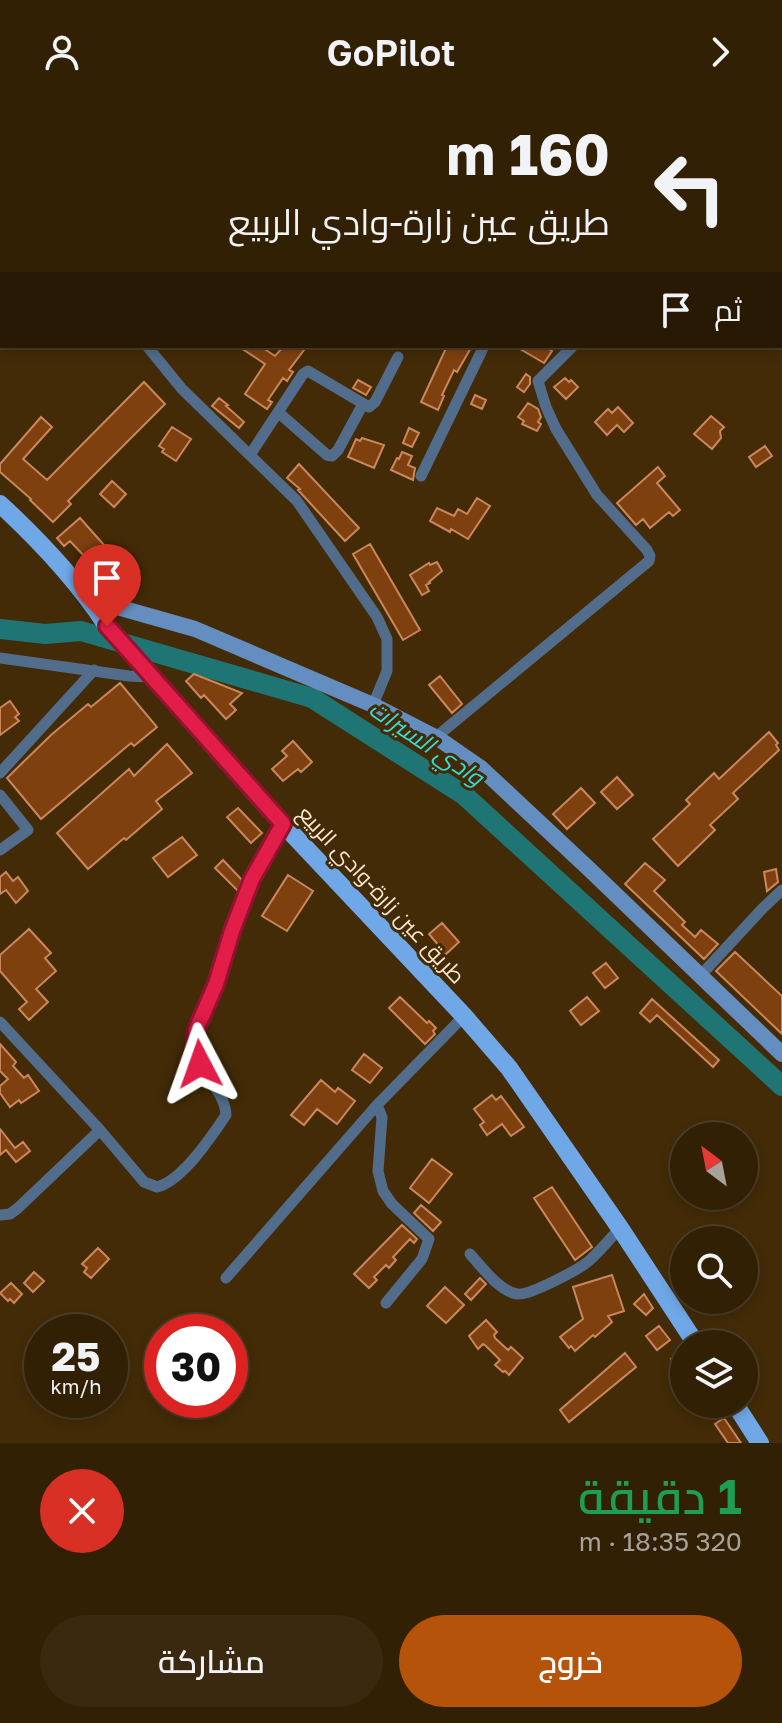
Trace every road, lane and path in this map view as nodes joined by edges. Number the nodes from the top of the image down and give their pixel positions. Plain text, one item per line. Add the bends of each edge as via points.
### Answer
1 (149, 348) edge
2 (483, 348) edge
3 (571, 348) edge
4 (398, 357) dead end
5 (363, 404) junction
6 (279, 413) junction
7 (250, 455) junction
8 (421, 476) dead end
9 (0, 504) edge
10 (89, 599) junction
11 (0, 658) edge
12 (94, 670) junction
13 (152, 677) junction
14 (373, 705) junction
15 (436, 737) junction
16 (0, 773) edge
17 (0, 795) edge
18 (283, 824) junction
19 (0, 850) edge
20 (782, 890) edge
21 (700, 976) junction
22 (464, 1016) junction
23 (0, 1022) edge
24 (782, 1054) edge
25 (377, 1105) junction
26 (100, 1130) junction
27 (0, 1215) edge
28 (620, 1228) junction
29 (470, 1254) dead end
30 (226, 1278) dead end
31 (386, 1303) dead end
32 (687, 1330) edge
33 (744, 1418) edge
34 (760, 1443) edge

1 - 7 street
2 - 8 street
3 - 15 street via 538,381 546,407 597,495 647,550 649,561
4 - 5 street via 375,402
5 - 6 street via 308,371
5 - 6 street via 332,456
6 - 7 street
7 - 14 street via 297,501 377,617 387,639 387,671
9 - 10 main road, طريق عين زارة-وادي الربيع
10 - 13 main road, طريق عين زارة-وادي الربيع
10 - 14 main road via 195,629
11 - 12 street
12 - 13 street
12 - 16 street
13 - 18 main road, طريق عين زارة-وادي الربيع
14 - 15 main road
15 - 21 main road via 481,768
17 - 19 street via 28,830
18 - 22 main road, طريق عين زارة-وادي الربيع
18 - 26 street via 252,879 196,1030 194,1053 226,1115 196,1155 171,1181 157,1187 144,1182
20 - 21 street
21 - 24 main road
22 - 25 street
22 - 28 main road, طريق عين زارة-وادي الربيع via 509,1068
23 - 26 street
25 - 30 street
25 - 31 street via 383,1124 378,1162 383,1191 429,1239 422,1259
26 - 27 street via 18,1208
28 - 29 street via 588,1262 524,1294 498,1283
28 - 32 main road, طريق عين زارة-وادي الربيع
33 - 34 main road

